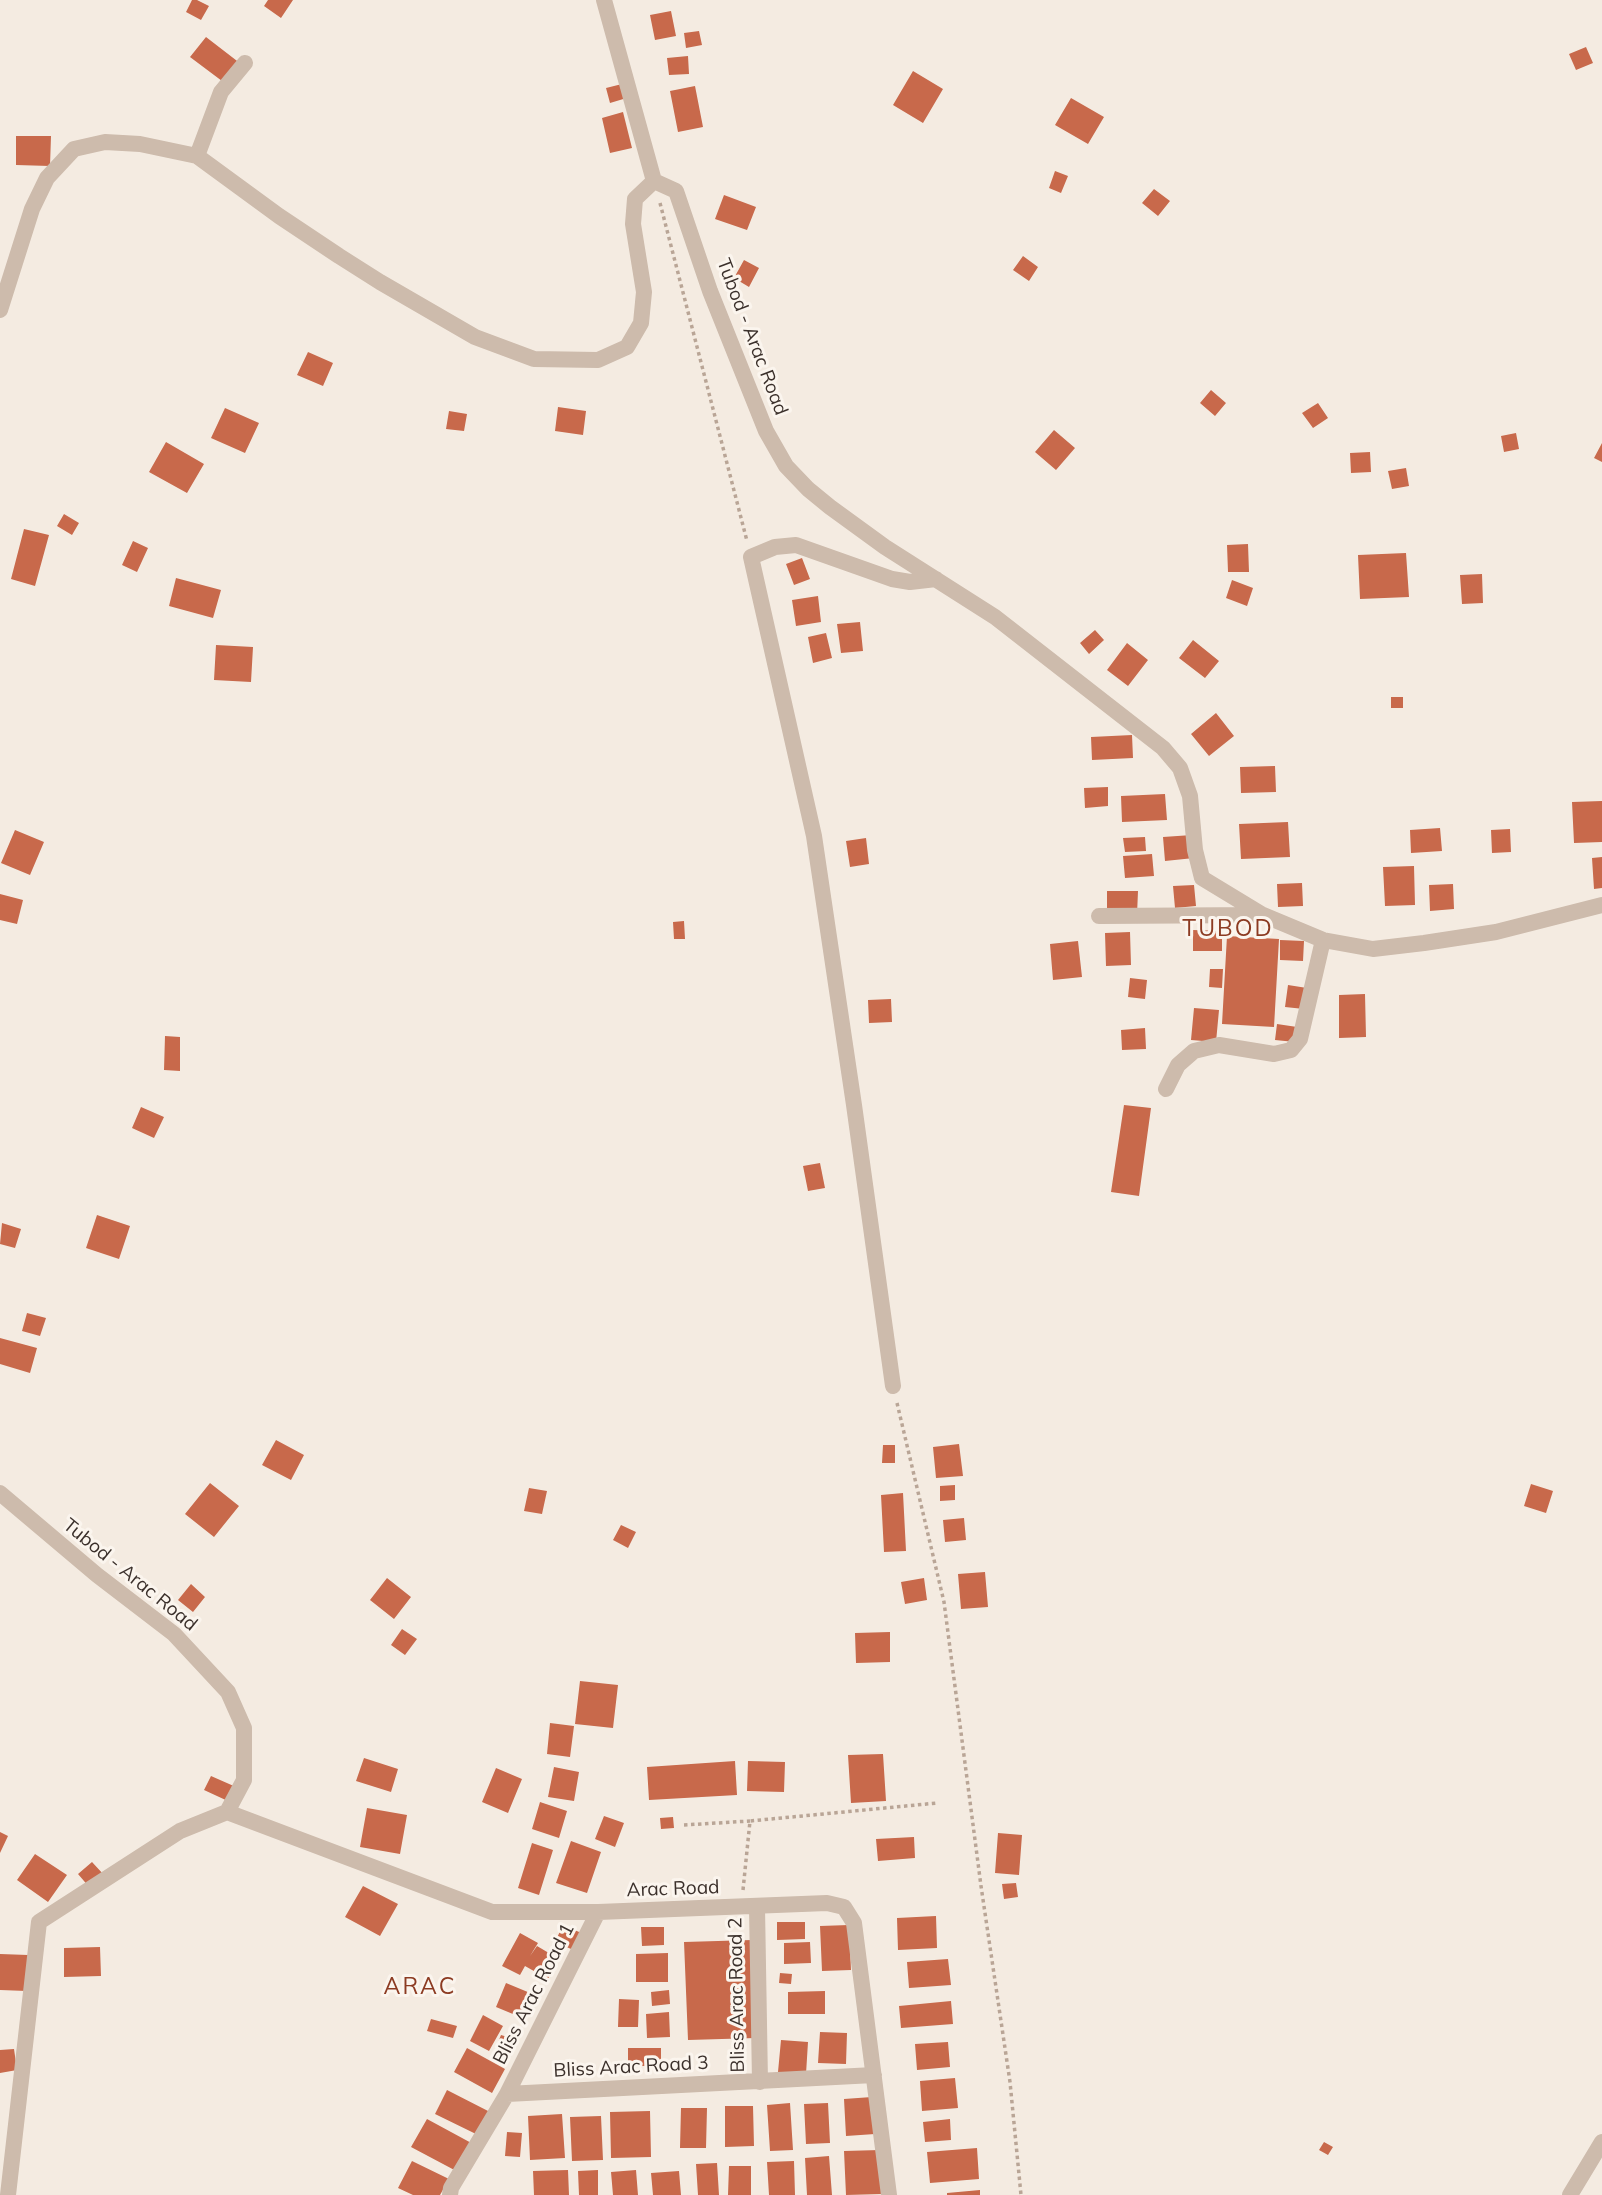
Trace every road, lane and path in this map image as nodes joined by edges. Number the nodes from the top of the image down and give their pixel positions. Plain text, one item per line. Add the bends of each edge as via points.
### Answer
1 (604, 0) edge
2 (245, 63) dead end
3 (197, 156) junction
4 (654, 181) junction
5 (0, 310) edge
6 (751, 557) junction
7 (936, 579) junction
8 (1602, 905) edge
9 (1263, 915) junction
10 (1099, 916) dead end
11 (1323, 940) junction
12 (1166, 1088) dead end
13 (893, 1386) joint
14 (0, 1493) edge
15 (937, 1803) dead end
16 (228, 1812) junction
17 (750, 1821) junction
18 (684, 1825) dead end
19 (749, 1907) junction
20 (598, 1912) junction
21 (874, 2075) junction
22 (760, 2082) junction
23 (507, 2094) junction
24 (1602, 2142) edge
25 (8, 2195) edge
26 (450, 2195) edge
27 (889, 2195) edge
28 (1021, 2195) edge
29 (1570, 2195) edge

1 - 4 street
2 - 3 street via 221,92
3 - 4 street via 380,282 475,337 534,359 598,360 627,347 641,323 644,292 633,224 635,199
3 - 5 street via 106,142 74,149 47,178 32,209
4 - 6 path
4 - 7 street, Tubod - Arac Road via 676,191 710,291 766,430 786,466 830,507
6 - 7 street via 796,545 892,579
6 - 13 street via 814,836
7 - 9 street, Tubod - Arac Road via 995,617 1163,748 1180,768 1189,796 1202,878
8 - 11 street, Tubod - Arac Road via 1496,932 1424,943 1373,948
9 - 10 street
9 - 11 street, Tubod - Arac Road
11 - 12 street via 1300,1039 1290,1050 1274,1054 1219,1045 1194,1051 1178,1065
13 - 28 path via 944,1602 1010,2082
14 - 16 street, Tubod - Arac Road via 174,1634 228,1692 244,1728 244,1780
15 - 17 path
16 - 20 street, Arac Road via 492,1912
16 - 25 street via 180,1831 39,1922
17 - 18 path
17 - 19 path
19 - 20 street, Arac Road
19 - 21 street, Arac Road via 827,1903 844,1907 854,1923
19 - 22 street, Bliss Arac Road 2
20 - 23 street, Bliss Arac Road 1
21 - 22 street, Bliss Arac Road 3
21 - 27 street, Arac Road
22 - 23 street, Bliss Arac Road 3
23 - 26 street
24 - 29 street

